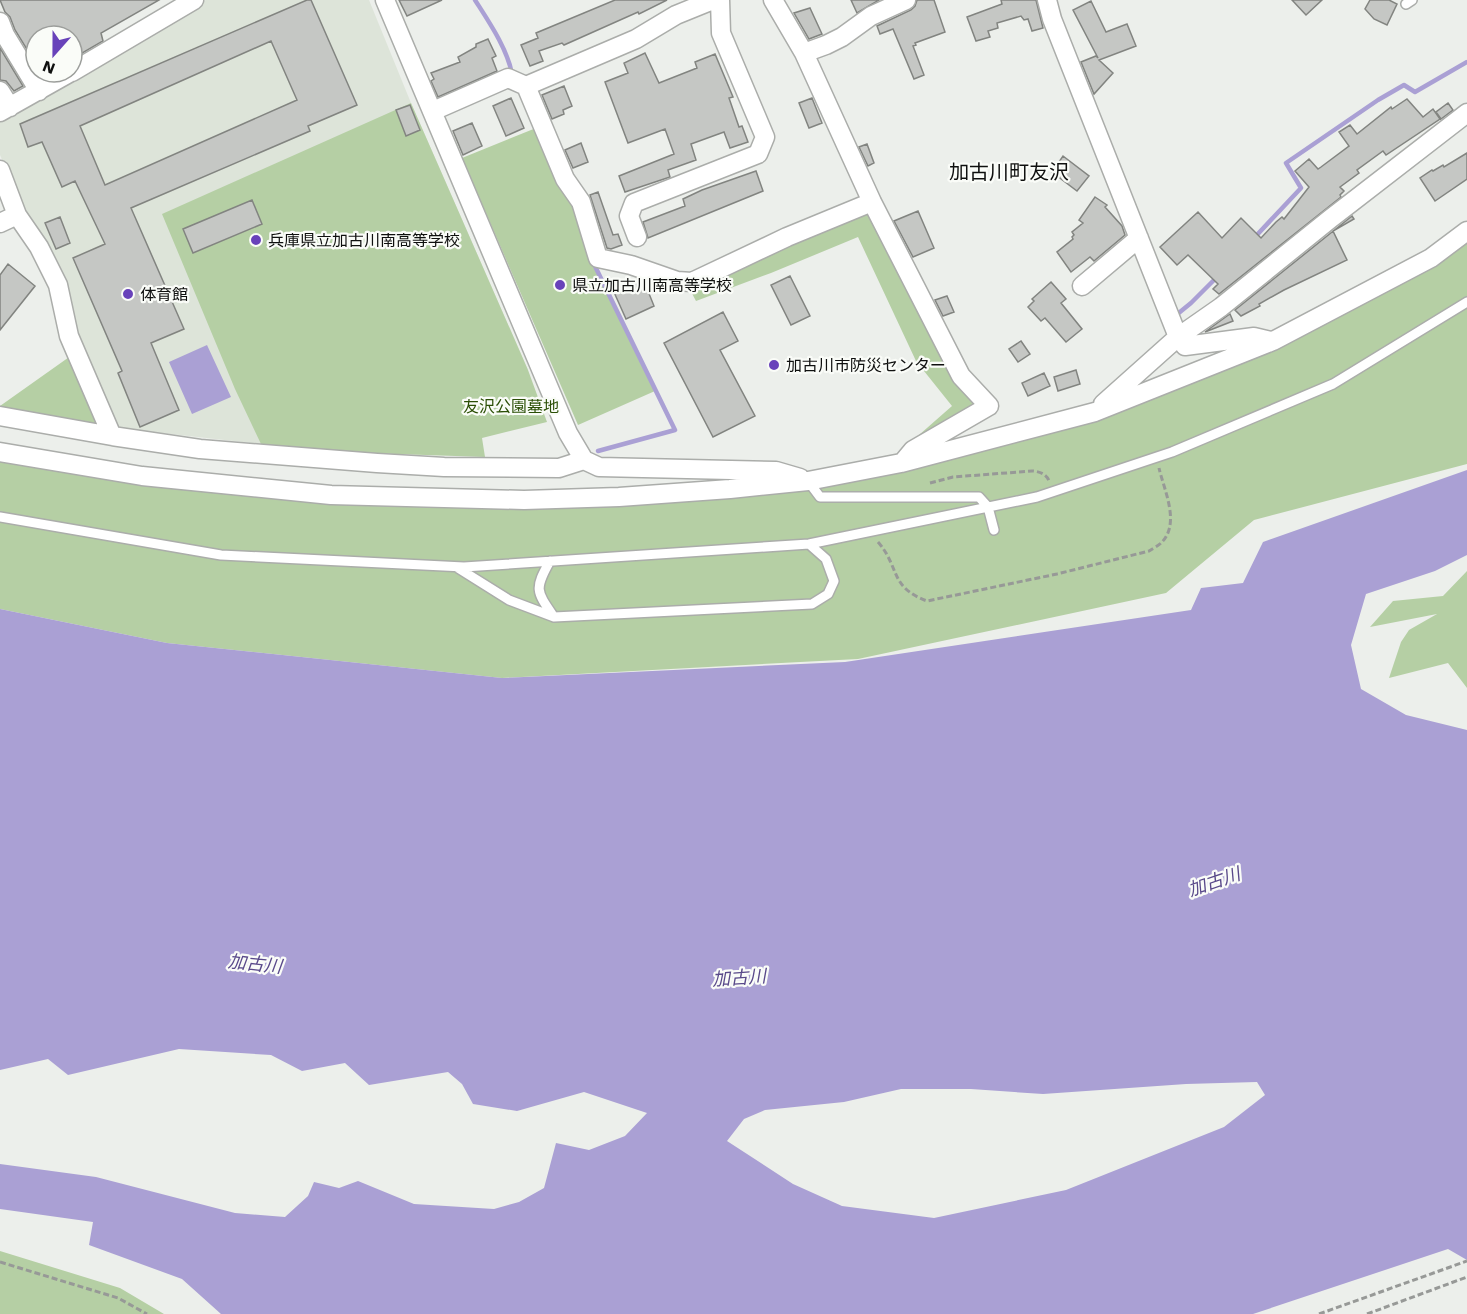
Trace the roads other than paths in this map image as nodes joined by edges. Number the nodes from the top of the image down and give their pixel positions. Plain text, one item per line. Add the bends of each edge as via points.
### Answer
1 (194, 0) edge
2 (385, 0) edge
3 (713, 0) edge
4 (720, 0) edge
5 (773, 0) edge
6 (906, 0) edge
7 (911, 0) edge
8 (916, 0) edge
9 (1047, 0) edge
10 (2, 27) edge
11 (804, 52) junction
12 (84, 65) edge
13 (51, 84) edge
14 (526, 86) junction
15 (0, 91) edge
16 (39, 91) junction
17 (5, 110) edge
18 (433, 111) junction
19 (1467, 113) edge
20 (0, 170) edge
21 (872, 202) junction
22 (17, 215) junction
23 (0, 223) edge
24 (1467, 231) edge
25 (637, 237) dead end
26 (1139, 238) junction
27 (1082, 286) dead end
28 (1467, 302) edge
29 (1178, 337) junction
30 (1273, 342) junction
31 (1095, 412) junction
32 (0, 416) edge
33 (112, 436) junction
34 (0, 452) edge
35 (584, 460) junction
36 (901, 463) junction
37 (808, 481) junction
38 (988, 507) junction
39 (0, 518) edge
40 (994, 530) dead end
41 (809, 544) junction
42 (550, 561) junction
43 (456, 567) junction
44 (554, 617) junction

1 - 12 street
2 - 18 street
3 - 14 street via 676,15 636,39
4 - 25 street via 721,33 765,137 758,154 634,203 628,216
5 - 11 street
6 - 11 street via 871,16 842,37
7 - 8 street
9 - 26 street
10 - 16 street
11 - 21 street
13 - 16 street
14 - 18 street via 508,78
14 - 21 street via 565,179 581,202 598,258 692,282
15 - 17 street
16 - 17 street
18 - 35 street via 567,434
19 - 29 street
20 - 22 street
21 - 36 street via 961,376 989,406 912,450
22 - 23 street
22 - 33 street via 58,285 69,336
24 - 30 street via 1431,258
26 - 27 street
26 - 29 street
28 - 38 lane via 1333,384 1156,458 1037,497
29 - 30 street via 1185,346 1254,337
29 - 31 street
30 - 31 street
31 - 36 street
32 - 33 street
33 - 35 street via 200,449 444,467 559,468
34 - 37 street via 142,476 331,495 524,500
35 - 37 street via 599,467 776,471
36 - 37 street
37 - 38 lane via 820,497 979,497
38 - 40 lane
38 - 41 lane
39 - 43 lane via 221,555
41 - 42 lane
41 - 44 lane via 826,559 834,581 828,594 812,604
42 - 43 lane
42 - 44 lane via 538,582 540,596
43 - 44 lane via 509,600

